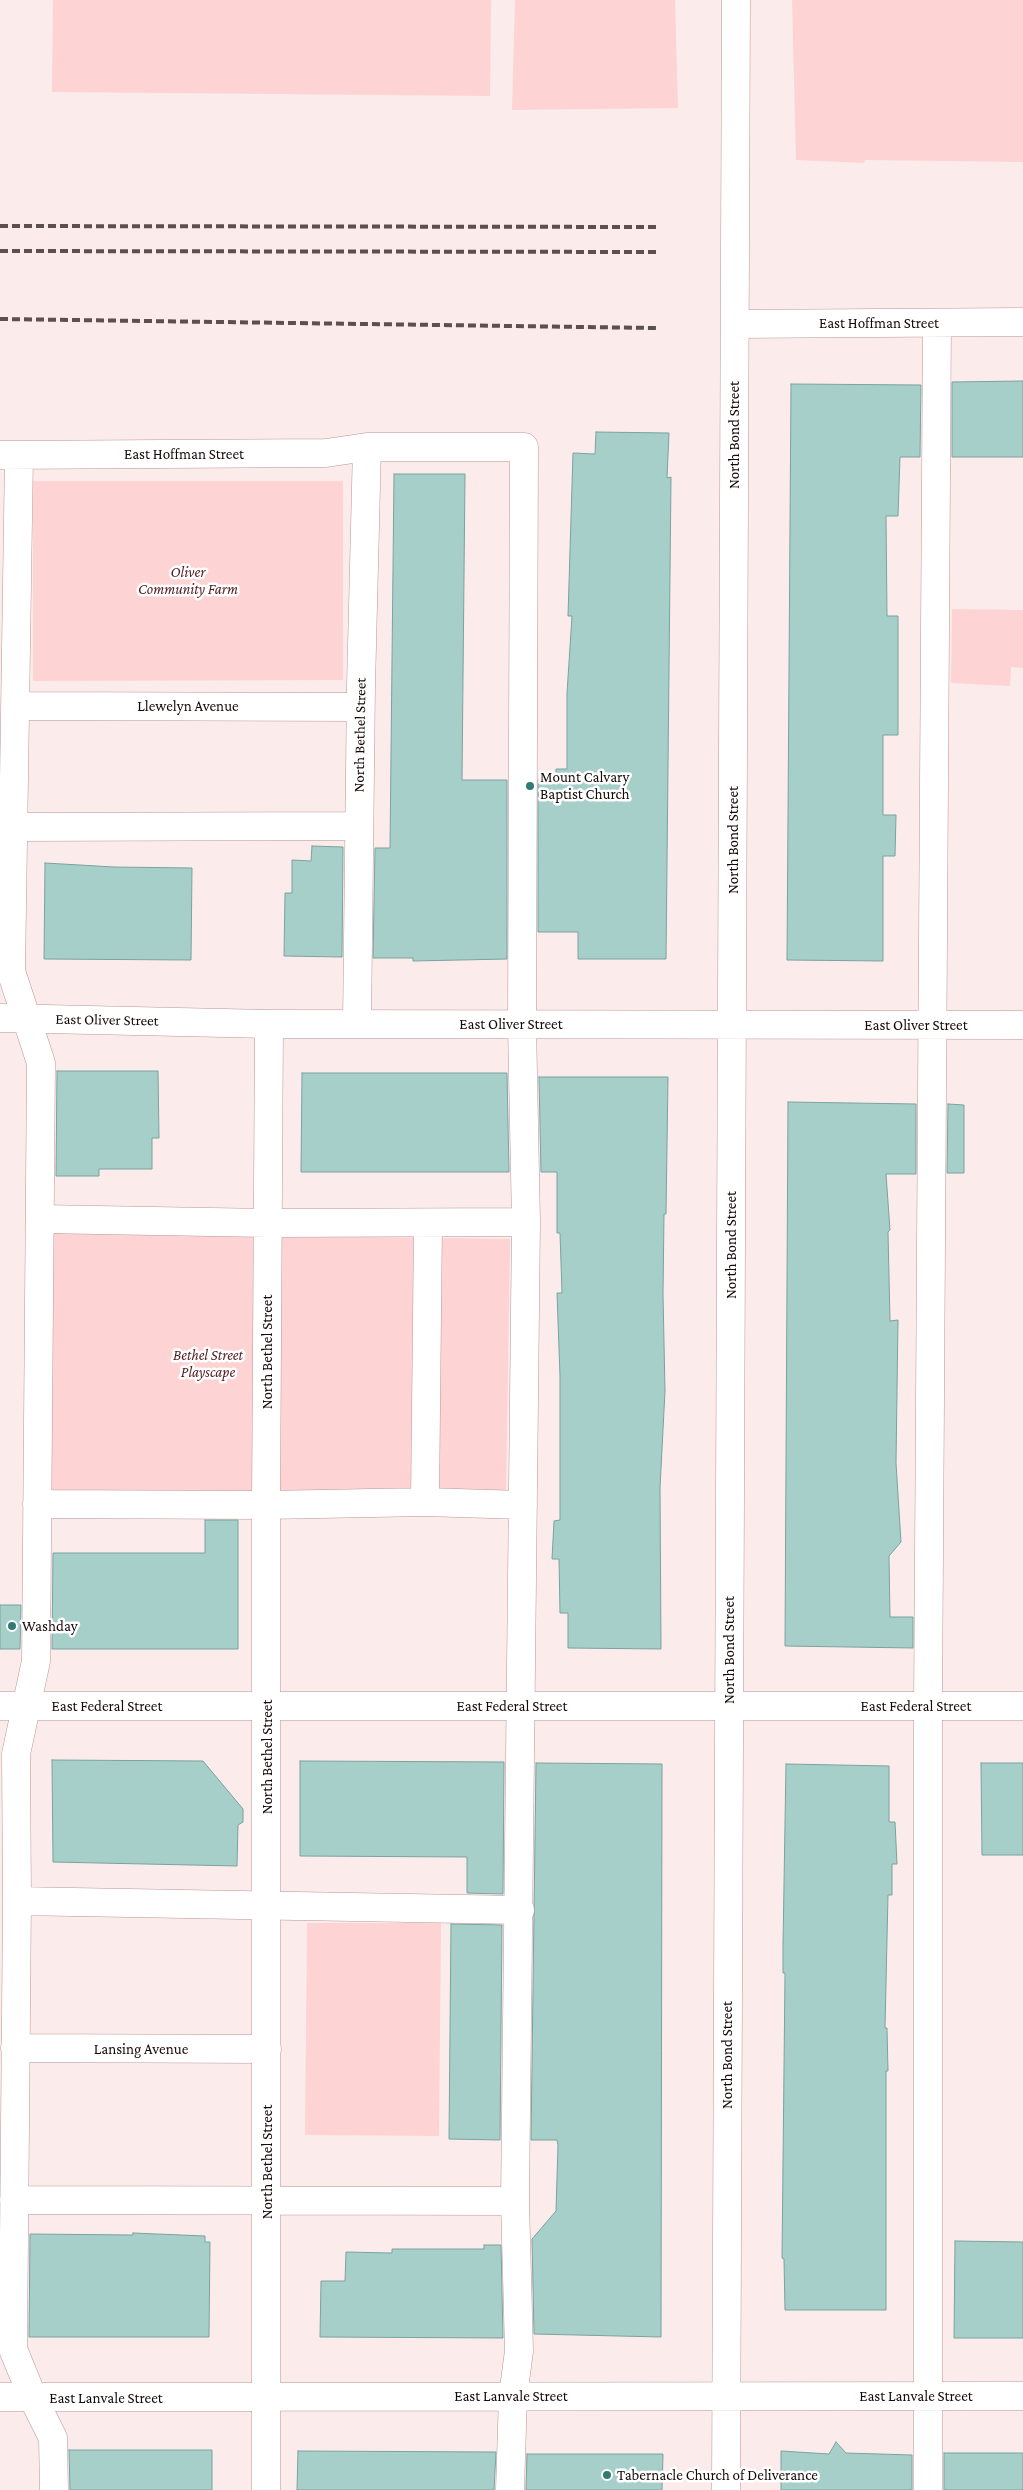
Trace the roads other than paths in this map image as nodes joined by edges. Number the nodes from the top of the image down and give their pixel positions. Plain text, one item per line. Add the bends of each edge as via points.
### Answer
1 (736, 0) edge
2 (1023, 322) edge
3 (937, 323) junction
4 (735, 324) junction
5 (367, 447) junction
6 (10, 455) edge
7 (16, 706) junction
8 (360, 707) junction
9 (359, 826) junction
10 (13, 827) junction
11 (13, 1018) edge
12 (269, 1024) junction
13 (358, 1024) junction
14 (522, 1025) junction
15 (732, 1025) junction
16 (931, 1025) junction
17 (1023, 1026) edge
18 (40, 1219) junction
19 (526, 1222) junction
20 (268, 1223) junction
21 (428, 1223) junction
22 (425, 1502) junction
23 (37, 1504) junction
24 (523, 1505) junction
25 (266, 1506) junction
26 (13, 1706) edge
27 (268, 1706) junction
28 (522, 1706) junction
29 (728, 1706) junction
30 (1023, 1706) edge
31 (928, 1707) junction
32 (17, 1901) junction
33 (267, 1906) junction
34 (520, 1910) junction
35 (15, 2048) junction
36 (267, 2049) junction
37 (14, 2200) junction
38 (266, 2200) junction
39 (516, 2201) junction
40 (513, 2396) junction
41 (726, 2396) junction
42 (928, 2396) junction
43 (1023, 2396) edge
44 (0, 2397) edge
45 (33, 2398) junction
46 (267, 2398) junction
47 (54, 2490) edge
48 (266, 2490) edge
49 (510, 2490) edge
50 (726, 2490) edge
51 (928, 2490) edge

1 - 4 street, North Bond Street
2 - 3 street, East Hoffman Street
3 - 4 street, East Hoffman Street
3 - 16 street
4 - 15 street, North Bond Street
5 - 6 street, East Hoffman Street via 326,452
5 - 8 street, North Bethel Street
5 - 14 street, East Hoffman Street via 524,447
6 - 7 street
7 - 8 street, Llewelyn Avenue
7 - 10 street
8 - 9 street, North Bethel Street
9 - 10 street
9 - 13 street, North Bethel Street
10 - 11 street
11 - 12 street, East Oliver Street
11 - 18 street via 41,1063
12 - 13 street, East Oliver Street
12 - 20 street, North Bethel Street
13 - 14 street, East Oliver Street
14 - 15 street, East Oliver Street
14 - 19 street
15 - 16 street, East Oliver Street
15 - 29 street, North Bond Street
16 - 17 street, East Oliver Street
16 - 31 street
18 - 20 street
18 - 23 street
19 - 21 street
19 - 24 street
20 - 21 street
20 - 25 street, North Bethel Street
21 - 22 street
22 - 24 street
22 - 25 street
23 - 25 street
23 - 26 street via 36,1660
24 - 28 street
25 - 27 street, North Bethel Street
26 - 27 street, East Federal Street
26 - 32 street
27 - 28 street, East Federal Street
27 - 33 street, North Bethel Street
28 - 29 street, East Federal Street
28 - 34 street
29 - 31 street, East Federal Street
29 - 41 street, North Bond Street
30 - 31 street, East Federal Street
31 - 42 street
32 - 33 street
32 - 35 street
33 - 34 street
33 - 36 street, North Bethel Street
34 - 39 street
35 - 36 street, Lansing Avenue
35 - 37 street
36 - 38 street, North Bethel Street
37 - 38 street
37 - 45 street via 13,2349
38 - 39 street
38 - 46 street, North Bethel Street
39 - 40 street via 519,2351
40 - 41 street, East Lanvale Street
40 - 46 street, East Lanvale Street
40 - 49 street
41 - 42 street, East Lanvale Street
41 - 50 street, North Bond Street
42 - 43 street, East Lanvale Street
42 - 51 street
44 - 45 street, East Lanvale Street
45 - 46 street, East Lanvale Street
45 - 47 street via 53,2438
46 - 48 street, North Bethel Street

